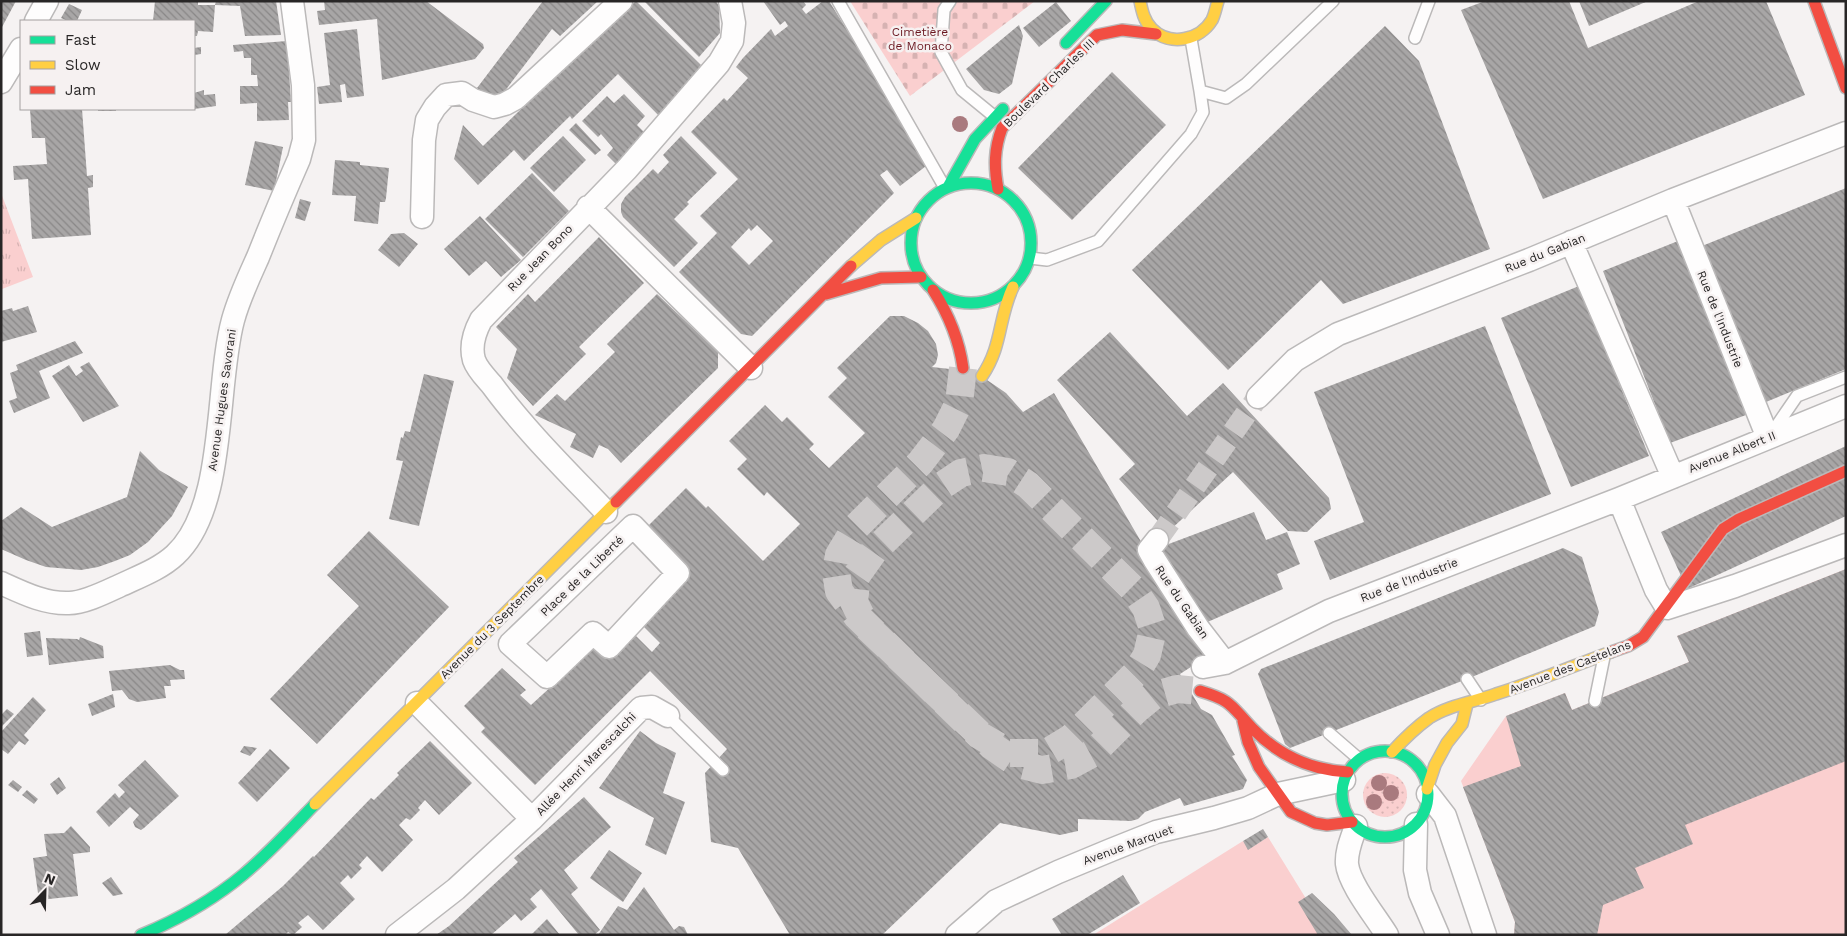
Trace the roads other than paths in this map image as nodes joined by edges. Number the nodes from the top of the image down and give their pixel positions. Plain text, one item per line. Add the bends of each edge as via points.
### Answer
1 (47, 1) edge
2 (292, 1) edge
3 (622, 1) edge
4 (730, 1) edge
5 (838, 1) edge
6 (950, 1) edge
7 (1106, 1) edge
8 (1140, 1) edge
9 (1218, 1) edge
10 (1333, 1) edge
11 (1429, 1) edge
12 (1814, 1) edge
13 (37, 20) edge
14 (1156, 34) junction
15 (1415, 38) dead end
16 (1191, 39) junction
17 (1060, 50) dead end
18 (20, 51) edge
19 (1, 82) edge
20 (1846, 88) edge
21 (1200, 91) junction
22 (1013, 98) dead end
23 (995, 117) junction
24 (1846, 133) edge
25 (946, 188) junction
26 (998, 189) junction
27 (1673, 200) junction
28 (588, 207) junction
29 (422, 217) dead end
30 (916, 218) junction
31 (1572, 242) junction
32 (1030, 258) junction
33 (921, 277) junction
34 (1013, 287) junction
35 (933, 290) junction
36 (824, 294) junction
37 (751, 368) junction
38 (963, 368) tunnel mouth
39 (982, 376) dead end
40 (1846, 377) edge
41 (1258, 397) tunnel mouth
42 (1846, 406) edge
43 (1768, 438) junction
44 (1846, 471) edge
45 (1673, 477) junction
46 (1619, 499) junction
47 (606, 512) junction
48 (1157, 540) tunnel mouth
49 (1846, 545) edge
50 (1, 583) edge
51 (1667, 608) junction
52 (510, 644) joint
53 (1604, 655) junction
54 (1209, 670) junction
55 (1467, 679) dead end
56 (1200, 691) tunnel mouth
57 (1216, 696) junction
58 (1482, 700) junction
59 (1595, 701) dead end
60 (417, 703) junction
61 (1467, 704) junction
62 (668, 716) joint
63 (1242, 717) junction
64 (1329, 733) dead end
65 (1392, 752) junction
66 (1359, 759) junction
67 (722, 770) dead end
68 (1346, 776) junction
69 (1428, 792) junction
70 (1278, 794) junction
71 (532, 819) junction
72 (1354, 824) junction
73 (1416, 824) junction
74 (958, 934) edge
75 (141, 935) edge
76 (397, 935) edge
77 (1387, 935) edge
78 (1438, 935) edge
79 (1485, 935) edge

1 - 13 street
2 - 50 street, Avenue Hugues Savorani via 303,85 304,140 233,321 208,494 188,541 175,556 156,569 103,593 71,603 30,597
3 - 29 street via 516,98 494,107 462,93 446,95 434,107 427,120 424,140
4 - 28 street, Rue Jean Bono via 734,23 732,41 719,63 627,169
5 - 25 lane
6 - 23 lane via 944,10 941,52 962,90
7 - 17 main road, Boulevard Charles III
8 - 14 main road via 1142,15
9 - 16 main road via 1211,24
10 - 21 lane via 1246,84 1226,98
11 - 15 lane
12 - 20 main road
14 - 16 main road, Boulevard Charles III via 1179,41
14 - 26 main road, Boulevard Charles III via 1122,30 1097,35 1002,128 994,160
16 - 21 lane
18 - 19 street
21 - 32 lane via 1203,112 1191,134 1098,241 1047,260
22 - 23 main road, Boulevard Charles III
23 - 25 main road, Boulevard Charles III via 975,139
24 - 27 street, Rue du Gabian
25 - 26 main road via 982,183
25 - 30 main road via 933,196
26 - 32 main road via 1015,201 1026,218 1032,238
27 - 31 street, Rue du Gabian
27 - 43 street, Rue de l'Industrie
28 - 37 street
28 - 47 street, Rue Jean Bono via 481,320 472,346 474,362 500,396
30 - 33 main road via 911,238 913,258
30 - 36 main road, Avenue du 3 Septembre via 881,240
31 - 41 street, Rue du Gabian via 1338,334 1295,360
31 - 45 street
32 - 34 main road
33 - 35 main road
33 - 36 main road, Avenue du 3 Septembre via 881,278
34 - 35 main road via 994,299 973,303 952,300
34 - 39 main road via 1005,302 997,347
35 - 38 main road via 954,326
36 - 37 main road, Avenue du 3 Septembre
37 - 47 main road, Avenue du 3 Septembre
40 - 43 lane via 1797,396
42 - 43 street, Avenue Albert II
43 - 45 street, Avenue Albert II
44 - 51 main road, Avenue des Castelans via 1723,528
45 - 46 street, Avenue Albert II
46 - 51 street via 1656,590
46 - 54 street, Rue de l'Industrie via 1329,611
47 - 60 main road, Avenue du 3 Septembre
48 - 54 street, Rue du Gabian via 1149,550 1198,628
49 - 51 street
51 - 53 main road, Avenue des Castelans via 1643,636
52 - 52 street, Place de la Liberté via 547,677 593,634 609,647 678,573 633,526
53 - 58 main road, Avenue des Castelans
53 - 59 lane
54 - 57 lane
55 - 58 lane
56 - 57 main road
57 - 63 main road via 1231,703
58 - 61 main road, Avenue des Castelans
60 - 71 street, Allée Henri Marescalchi
60 - 75 main road, Avenue du 3 Septembre via 243,875 202,904
61 - 65 main road, Avenue des Castelans via 1437,712
61 - 69 main road via 1462,724 1435,765
62 - 67 lane
62 - 71 street, Allée Henri Marescalchi via 652,707 641,708
63 - 68 main road via 1286,757 1312,769
63 - 70 main road via 1259,768
64 - 66 lane
65 - 66 main road via 1375,752
65 - 69 main road via 1405,756 1416,765
66 - 68 main road
68 - 70 street, Avenue Marquet
68 - 72 main road via 1342,802
69 - 73 main road via 1425,810
69 - 79 street via 1445,816
70 - 72 main road via 1291,812 1301,818 1326,825
70 - 74 street, Avenue Marquet via 1248,808 1156,832 1058,872 996,901
71 - 76 street, Allée Henri Marescalchi via 456,889
72 - 73 main road via 1367,834 1380,837 1406,832
72 - 77 street via 1347,864 1353,881
73 - 78 street via 1415,870 1420,893

